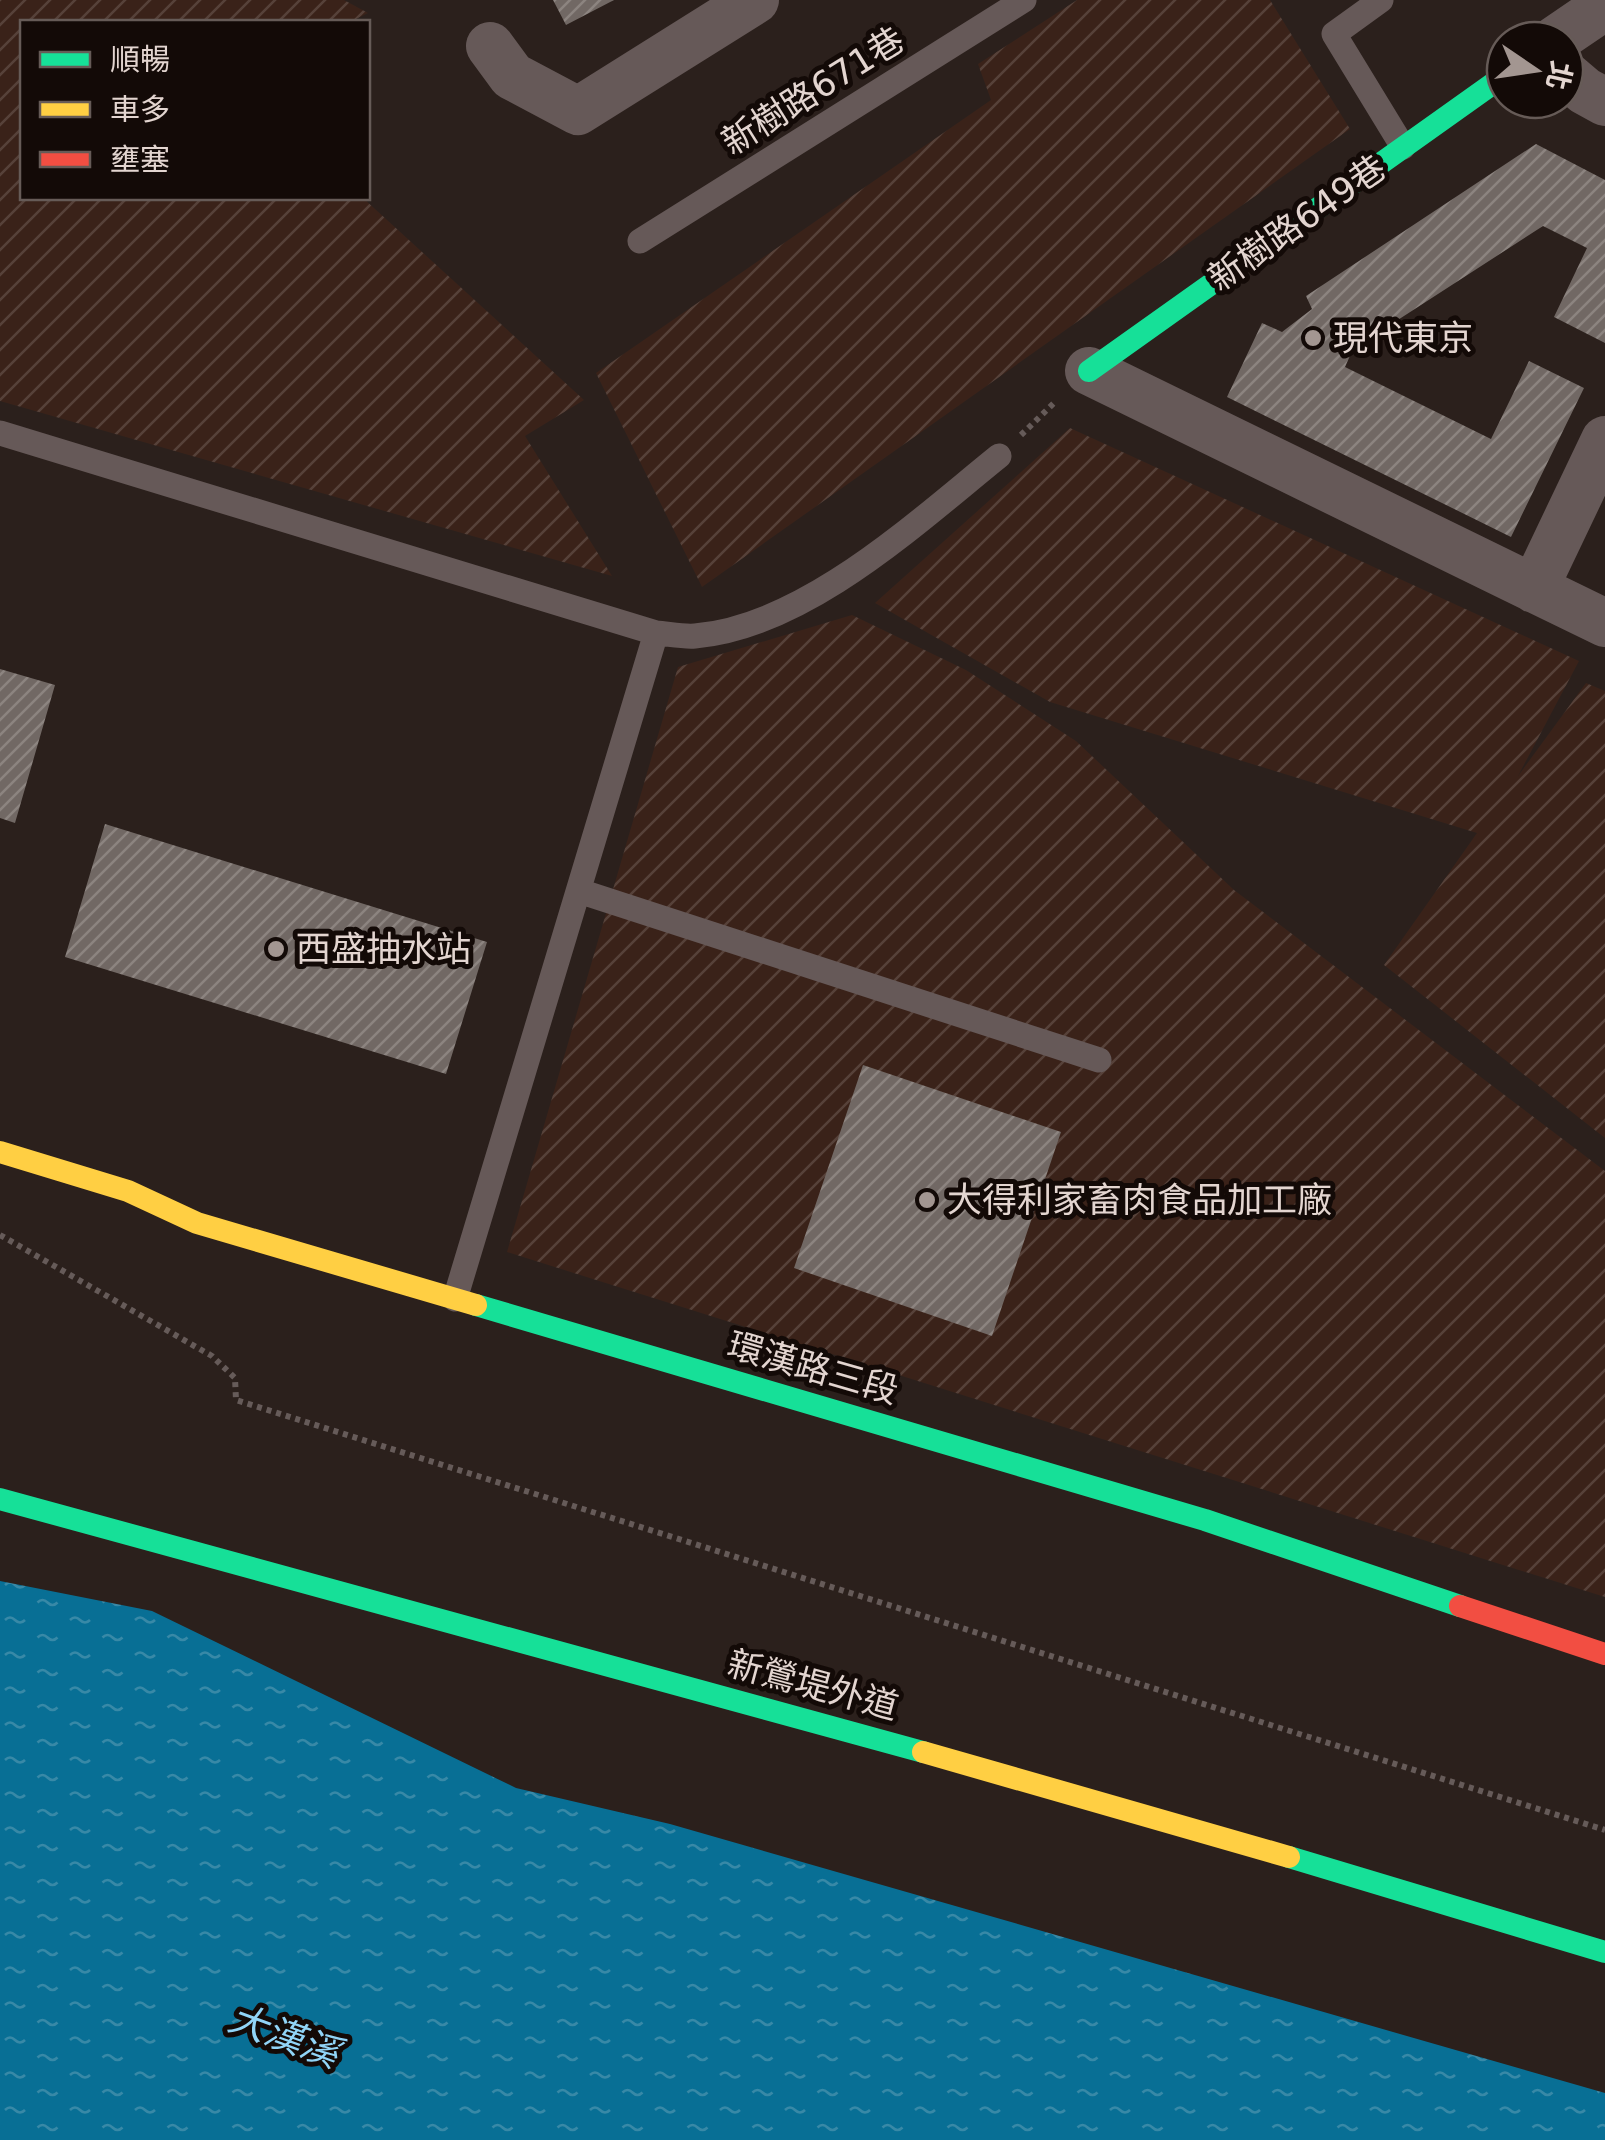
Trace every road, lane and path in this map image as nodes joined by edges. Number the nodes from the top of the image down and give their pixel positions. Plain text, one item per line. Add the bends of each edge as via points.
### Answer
1 (755, 0) edge
2 (1024, 0) edge
3 (1381, 0) edge
4 (490, 46) dead end
5 (1485, 89) edge
6 (1403, 148) junction
7 (640, 241) dead end
8 (1089, 370) junction
9 (0, 433) edge
10 (1605, 440) edge
11 (998, 456) joint
12 (1534, 588) junction
13 (1605, 623) edge
14 (656, 633) junction
15 (579, 891) junction
16 (1099, 1060) dead end
17 (0, 1152) edge
18 (0, 1235) edge
19 (455, 1298) junction
20 (0, 1498) edge
21 (1605, 1654) edge
22 (1605, 1830) edge
23 (1605, 1952) edge

1 - 4 street via 578,111 512,76
2 - 7 lane, 新樹路671巷
3 - 6 lane via 1334,34
5 - 6 street, 新樹路649巷
6 - 8 street, 新樹路649巷
8 - 11 path
8 - 12 street
9 - 14 lane
10 - 12 street
11 - 14 lane via 857,571 759,620 696,636
12 - 13 street
14 - 15 lane
15 - 16 lane
15 - 19 lane
17 - 19 street, 環漢路三段 via 128,1191 197,1223
18 - 22 path via 212,1356 235,1378 236,1400
19 - 21 street, 環漢路三段 via 1205,1520
20 - 23 street, 新鶯堤外道 via 1125,1807

